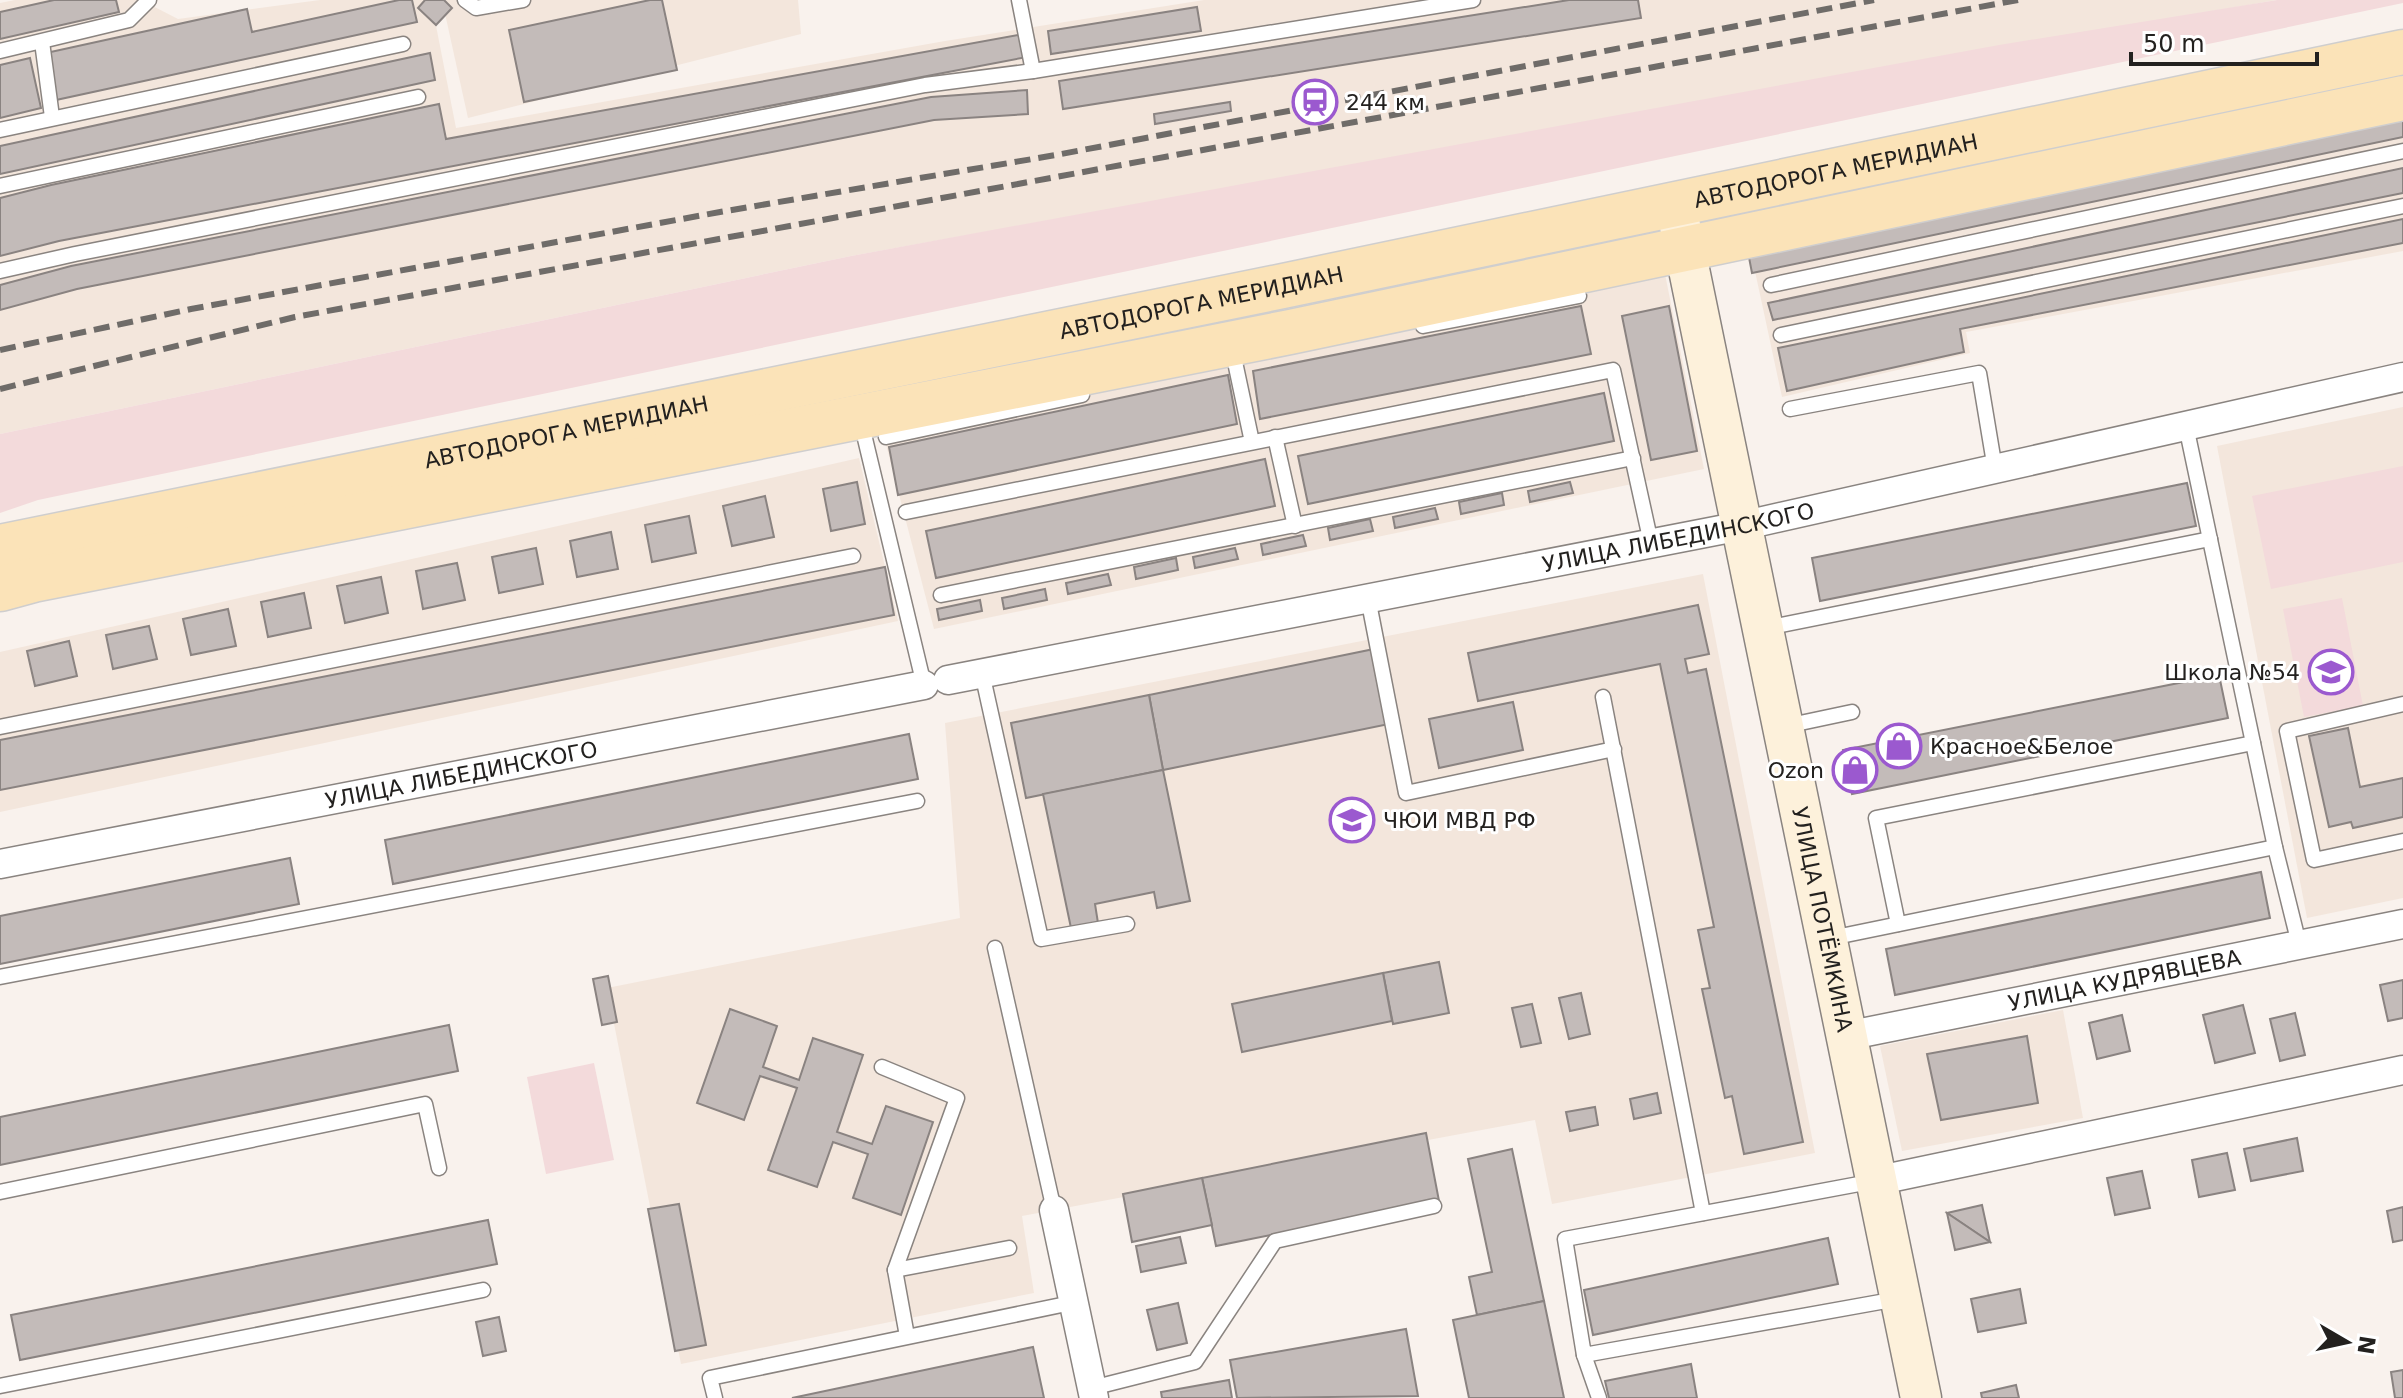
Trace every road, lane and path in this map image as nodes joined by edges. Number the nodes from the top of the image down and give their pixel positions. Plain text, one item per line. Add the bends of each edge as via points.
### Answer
1 (149, 0) edge
2 (465, 0) edge
3 (523, 0) edge
4 (1019, 0) edge
5 (1473, 0) edge
6 (42, 42) junction
7 (403, 44) dead end
8 (0, 51) edge
9 (2403, 52) edge
10 (1033, 71) junction
11 (418, 97) dead end
12 (2403, 98) edge
13 (52, 117) junction
14 (0, 130) edge
15 (2403, 151) edge
16 (0, 186) edge
17 (1676, 204) junction
18 (2403, 206) edge
19 (1685, 248) junction
20 (0, 271) edge
21 (1771, 285) dead end
22 (1579, 296) dead end
23 (1407, 329) dead end
24 (1781, 335) dead end
25 (1250, 359) dead end
26 (2403, 377) edge
27 (1098, 392) dead end
28 (1790, 409) dead end
29 (2186, 426) junction
30 (873, 427) junction
31 (1275, 437) junction
32 (1252, 442) junction
33 (1633, 458) junction
34 (1995, 469) junction
35 (906, 512) dead end
36 (1295, 526) junction
37 (1741, 526) junction
38 (2210, 539) junction
39 (1651, 543) junction
40 (0, 547) edge
41 (853, 556) dead end
42 (0, 589) edge
43 (941, 595) dead end
44 (1368, 598) junction
45 (1762, 628) junction
46 (982, 673) junction
47 (936, 682) junction
48 (1603, 697) dead end
49 (2403, 704) edge
50 (1852, 712) dead end
51 (1782, 726) junction
52 (0, 727) edge
53 (2253, 743) junction
54 (1614, 749) junction
55 (917, 801) dead end
56 (2403, 841) edge
57 (2275, 847) junction
58 (0, 864) edge
59 (1127, 924) dead end
60 (1898, 924) junction
61 (2403, 924) edge
62 (1826, 939) junction
63 (2299, 944) junction
64 (995, 948) dead end
65 (0, 977) edge
66 (1846, 1036) junction
67 (882, 1067) dead end
68 (2403, 1070) edge
69 (439, 1168) dead end
70 (1875, 1181) junction
71 (0, 1192) edge
72 (1434, 1206) dead end
73 (1054, 1210) joint
74 (1703, 1213) junction
75 (1009, 1248) dead end
76 (895, 1270) junction
77 (483, 1290) dead end
78 (1900, 1298) junction
79 (1076, 1302) junction
80 (907, 1336) junction
81 (1584, 1355) junction
82 (0, 1386) edge
83 (1093, 1393) edge
84 (715, 1398) edge
85 (1599, 1398) edge
86 (1921, 1398) edge

1 - 6 lane via 129,20
2 - 3 lane via 476,8
4 - 10 lane
5 - 10 lane
6 - 8 lane
6 - 13 lane
7 - 13 lane
9 - 17 main road, АВТОДОРОГА МЕРИДИАН
10 - 20 lane via 925,85
11 - 16 lane
12 - 19 main road, АВТОДОРОГА МЕРИДИАН
13 - 14 lane
15 - 21 lane
17 - 19 street, УЛИЦА ПОТЁМКИНА
17 - 40 main road, АВТОДОРОГА МЕРИДИАН
18 - 24 lane
19 - 30 main road, АВТОДОРОГА МЕРИДИАН
19 - 37 street, УЛИЦА ПОТЁМКИНА
22 - 23 lane
25 - 32 lane via 1227,364
26 - 29 street, УЛИЦА ЛИБЕДИНСКОГО
27 - 30 lane
28 - 34 lane via 1979,373
29 - 34 street, УЛИЦА ЛИБЕДИНСКОГО
29 - 38 lane
30 - 42 main road, АВТОДОРОГА МЕРИДИАН
30 - 47 lane
31 - 32 lane
31 - 33 lane via 1613,370
31 - 36 lane
32 - 35 lane
33 - 36 lane
33 - 39 lane
34 - 37 street, УЛИЦА ЛИБЕДИНСКОГО
36 - 43 lane
37 - 39 street, УЛИЦА ЛИБЕДИНСКОГО
37 - 45 street, УЛИЦА ПОТЁМКИНА
38 - 45 lane
38 - 53 lane
39 - 44 street, УЛИЦА ЛИБЕДИНСКОГО
41 - 52 lane
44 - 46 street, УЛИЦА ЛИБЕДИНСКОГО
44 - 54 lane via 1406,793
45 - 51 street, УЛИЦА ПОТЁМКИНА
46 - 47 street, УЛИЦА ЛИБЕДИНСКОГО
46 - 59 lane via 1041,939
47 - 58 street, УЛИЦА ЛИБЕДИНСКОГО
48 - 54 lane
49 - 56 lane via 2287,731 2314,860
50 - 51 lane
51 - 62 street, УЛИЦА ПОТЁМКИНА
53 - 57 lane
53 - 60 lane via 1876,818
54 - 74 lane
55 - 65 lane
57 - 60 lane
57 - 63 lane
60 - 62 lane
61 - 63 street, УЛИЦА КУДРЯВЦЕВА
62 - 66 street, УЛИЦА ПОТЁМКИНА
63 - 66 street, УЛИЦА КУДРЯВЦЕВА
64 - 73 lane
66 - 70 street, УЛИЦА ПОТЁМКИНА
67 - 76 lane via 957,1098
68 - 70 street
69 - 71 lane via 425,1104
70 - 74 lane
70 - 78 street, УЛИЦА ПОТЁМКИНА
72 - 83 lane via 1275,1241 1195,1362
73 - 79 street
74 - 81 lane via 1565,1239
75 - 76 lane
76 - 80 lane
77 - 82 lane
78 - 81 lane
78 - 86 street, УЛИЦА ПОТЁМКИНА
79 - 80 lane
79 - 83 street
80 - 84 lane via 710,1378
81 - 85 lane

